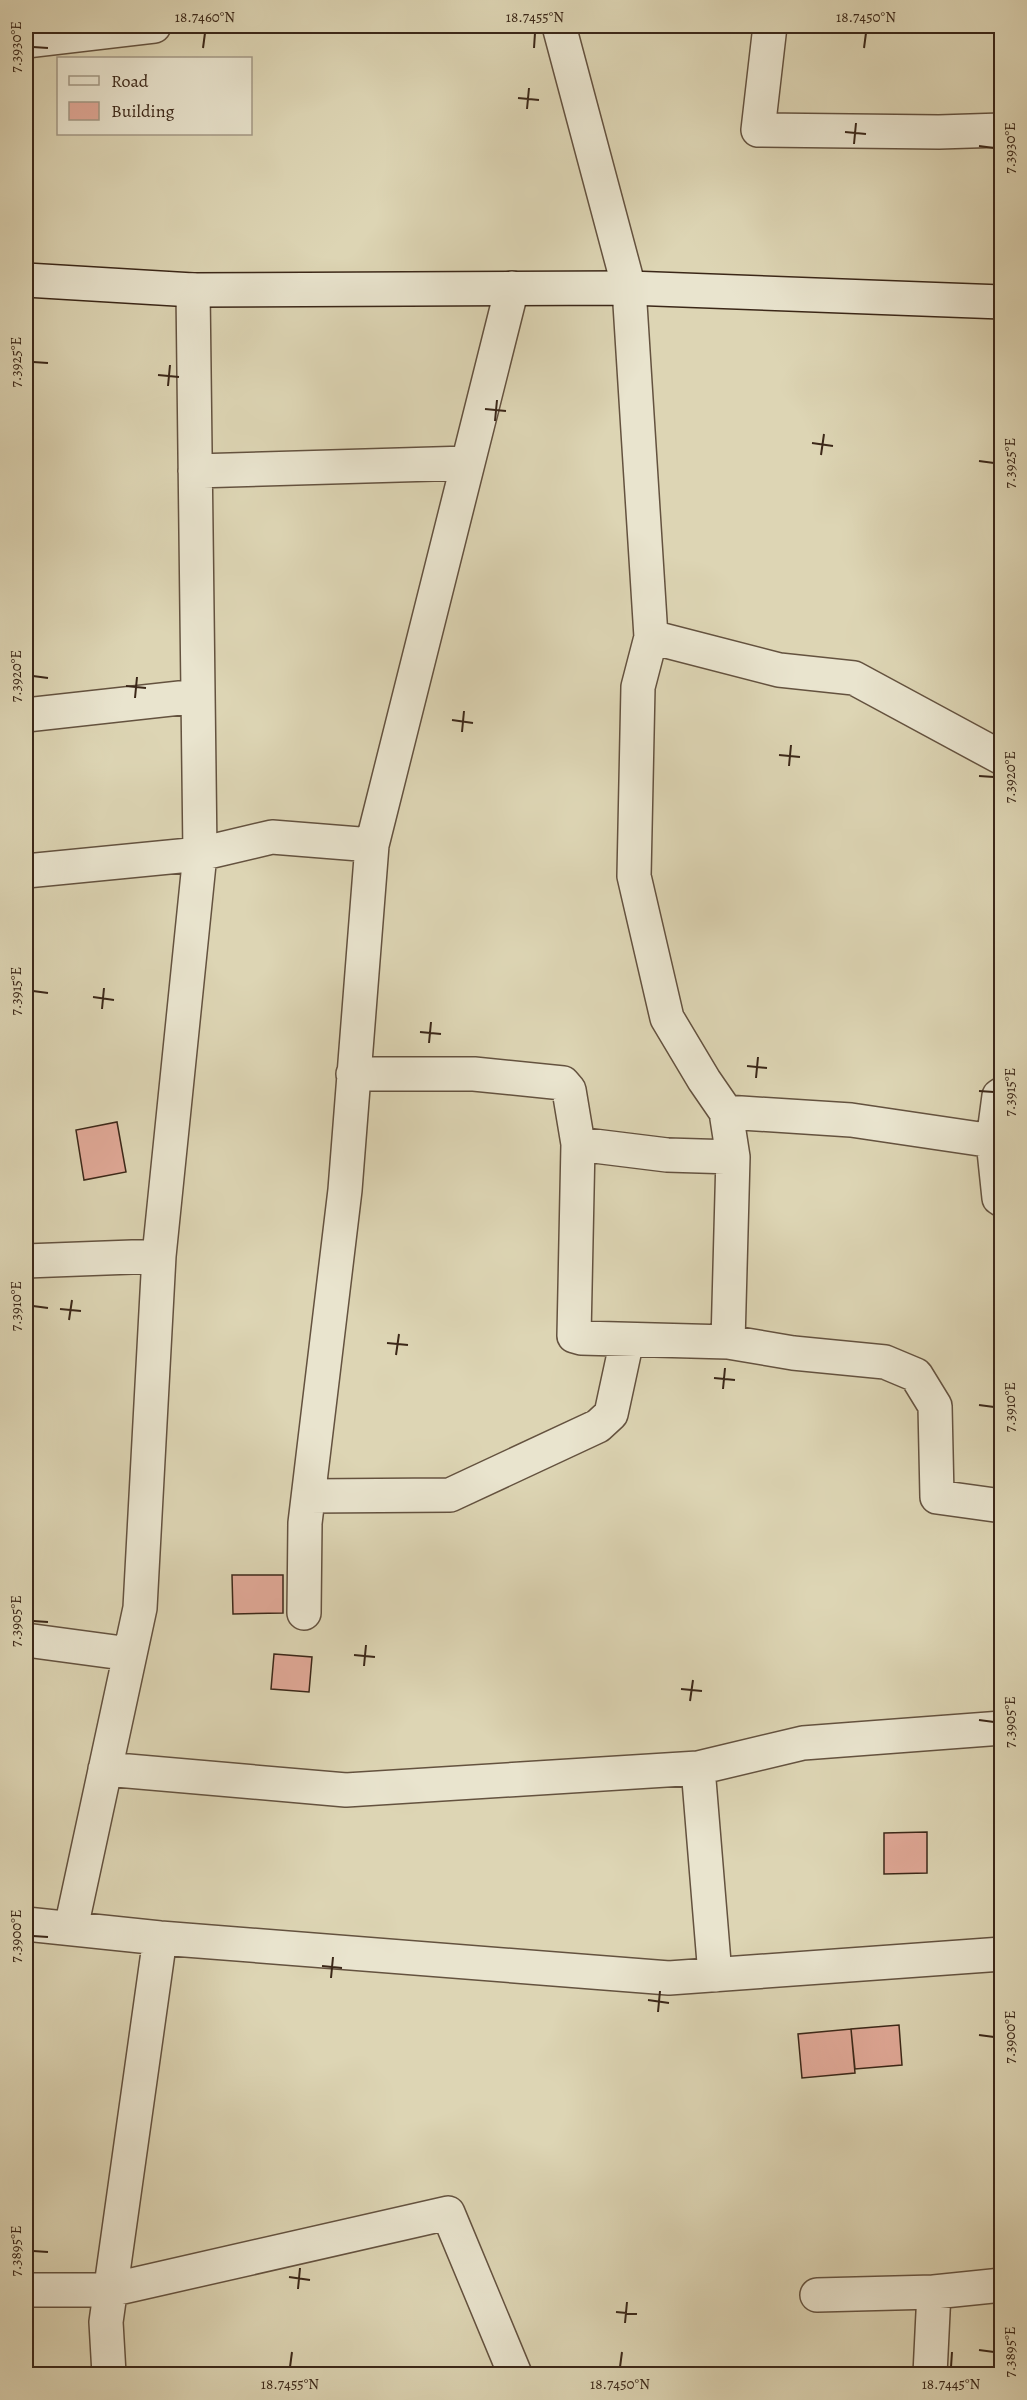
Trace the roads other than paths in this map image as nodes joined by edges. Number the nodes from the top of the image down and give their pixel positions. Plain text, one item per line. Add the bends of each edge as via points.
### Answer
1 (154, 26) edge
2 (559, 26) edge
3 (770, 26) edge
4 (26, 41) edge
5 (1002, 130) edge
6 (26, 280) edge
7 (512, 288) junction
8 (630, 288) junction
9 (193, 290) junction
10 (1002, 302) edge
11 (468, 463) junction
12 (195, 471) junction
13 (651, 637) junction
14 (198, 696) junction
15 (26, 715) edge
16 (1002, 758) edge
17 (372, 845) junction
18 (201, 854) junction
19 (26, 871) edge
20 (353, 1074) junction
21 (1002, 1094) edge
22 (726, 1112) junction
23 (993, 1141) junction
24 (578, 1144) junction
25 (733, 1157) junction
26 (1002, 1200) edge
27 (159, 1256) junction
28 (26, 1261) edge
29 (627, 1340) junction
30 (728, 1342) junction
31 (309, 1496) junction
32 (1002, 1506) edge
33 (304, 1613) dead end
34 (26, 1640) edge
35 (130, 1654) junction
36 (1002, 1728) edge
37 (698, 1768) junction
38 (105, 1769) junction
39 (26, 1924) edge
40 (71, 1928) junction
41 (160, 1938) junction
42 (1002, 1954) edge
43 (715, 1975) junction
44 (1002, 2285) edge
45 (110, 2289) junction
46 (26, 2290) edge
47 (934, 2292) junction
48 (817, 2295) dead end
49 (109, 2374) edge
50 (515, 2374) edge
51 (930, 2374) edge

1 - 4 street
2 - 8 street
3 - 5 street via 758,130
6 - 9 street
7 - 8 street
7 - 9 street
7 - 11 street
8 - 10 street
8 - 13 street
9 - 12 street
11 - 12 street
11 - 17 street
12 - 14 street
13 - 16 street via 779,670 854,678
13 - 22 street via 638,687 634,876 667,1017
14 - 15 street
14 - 18 street
17 - 18 street via 272,837
17 - 20 street
18 - 19 street
18 - 27 street
20 - 24 street via 474,1074 563,1083 569,1090
20 - 31 street via 345,1190
21 - 23 street
22 - 23 street via 851,1120
22 - 25 street
23 - 26 street
24 - 25 street via 667,1155
24 - 29 street via 573,1336
25 - 30 street
27 - 28 street
27 - 35 street via 140,1608
29 - 30 street
29 - 31 street via 611,1414 598,1426 450,1495
30 - 32 street via 885,1362 916,1376 935,1406 937,1497
31 - 33 street
34 - 35 street
35 - 38 street
36 - 37 street via 803,1743
37 - 38 street via 346,1790
37 - 43 street
38 - 40 street
39 - 40 street
40 - 41 street
41 - 43 street via 669,1978
41 - 45 street
42 - 43 street
44 - 47 street
45 - 46 street
45 - 49 street via 106,2322
45 - 50 street via 448,2214
47 - 48 street
47 - 51 street

